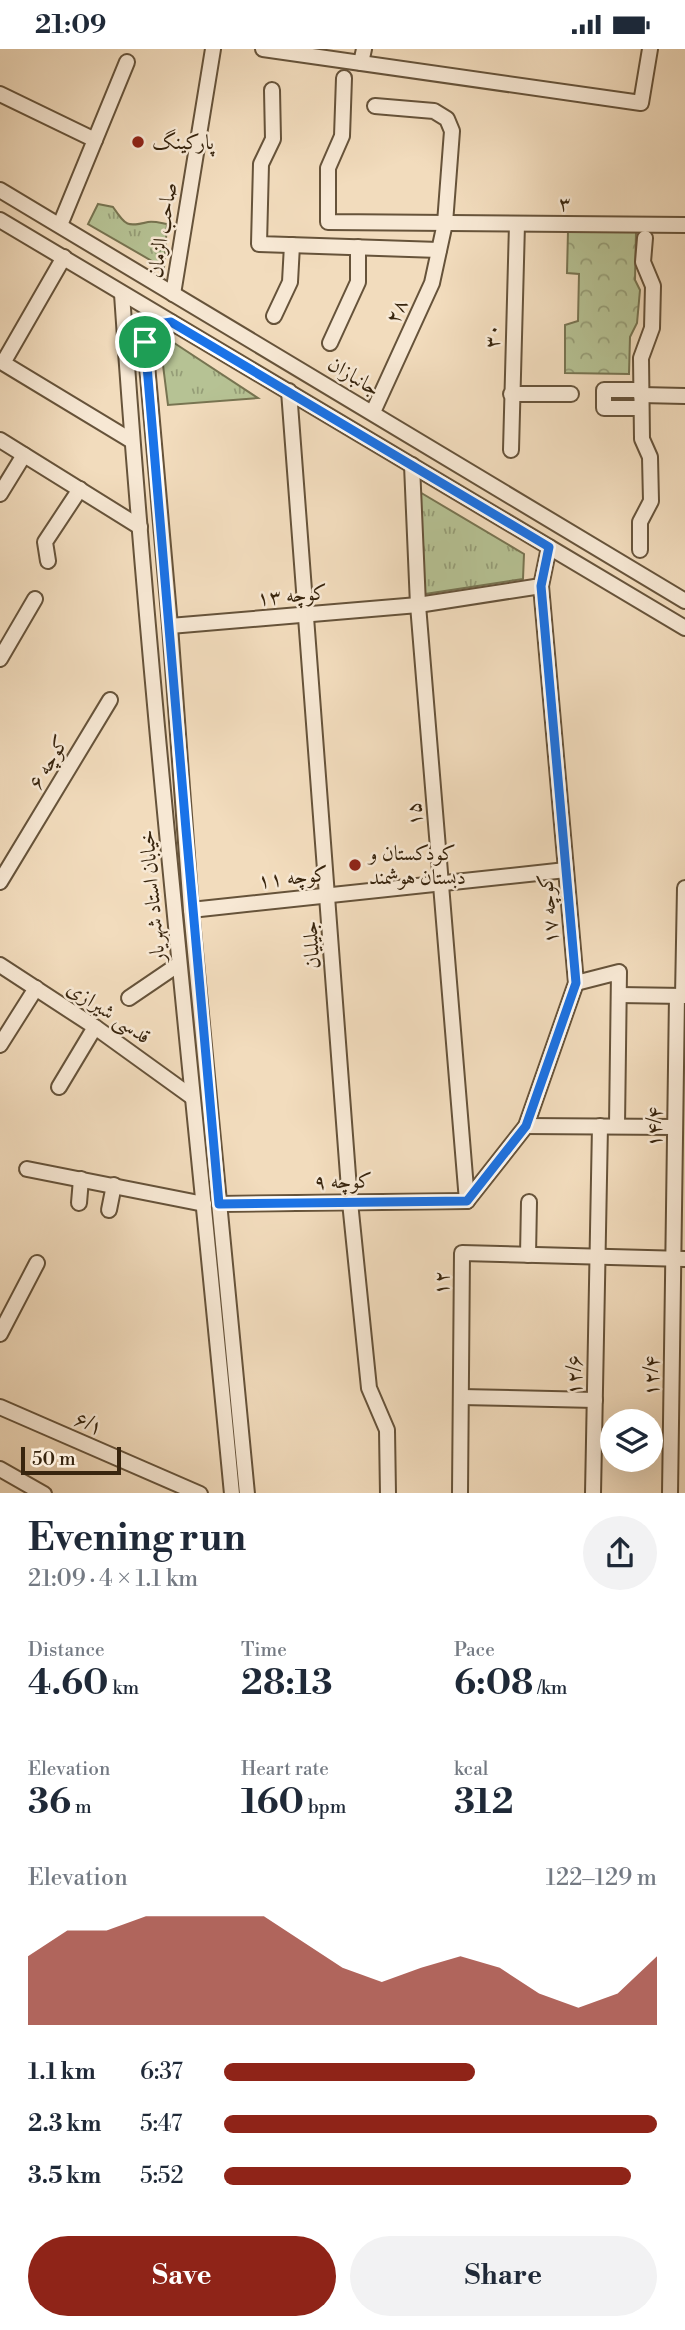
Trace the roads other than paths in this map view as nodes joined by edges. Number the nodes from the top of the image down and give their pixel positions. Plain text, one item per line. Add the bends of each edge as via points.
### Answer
1 (213, 49) edge
2 (263, 49) edge
3 (650, 49) edge
4 (362, 56) edge
5 (127, 62) dead end
6 (344, 78) dead end
7 (272, 90) dead end
8 (0, 94) edge
9 (375, 106) dead end
10 (95, 140) junction
11 (0, 190) edge
12 (0, 220) edge
13 (445, 223) junction
14 (517, 224) junction
15 (60, 225) junction
16 (685, 225) edge
17 (645, 239) dead end
18 (292, 245) junction
19 (358, 247) junction
20 (439, 250) junction
21 (64, 257) junction
22 (122, 294) junction
23 (173, 294) junction
24 (274, 316) dead end
25 (171, 322) junction
26 (330, 343) dead end
27 (289, 391) junction
28 (511, 394) junction
29 (570, 394) dead end
30 (685, 396) edge
31 (641, 398) junction
32 (373, 412) junction
33 (0, 440) edge
34 (132, 441) junction
35 (511, 450) dead end
36 (24, 455) junction
37 (412, 465) junction
38 (80, 489) junction
39 (0, 494) edge
40 (140, 527) junction
41 (549, 547) junction
42 (640, 550) dead end
43 (48, 562) dead end
44 (634, 569) junction
45 (541, 586) junction
46 (622, 591) junction
47 (35, 599) dead end
48 (685, 601) edge
49 (418, 605) junction
50 (304, 615) junction
51 (170, 626) junction
52 (685, 628) edge
53 (0, 659) edge
54 (110, 700) dead end
55 (566, 870) junction
56 (0, 882) edge
57 (440, 883) junction
58 (685, 888) edge
59 (328, 895) junction
60 (191, 909) junction
61 (179, 964) junction
62 (0, 965) edge
63 (576, 983) junction
64 (36, 988) junction
65 (619, 995) junction
66 (682, 996) edge
67 (129, 998) dead end
68 (95, 1027) junction
69 (0, 1045) edge
70 (59, 1087) dead end
71 (192, 1097) junction
72 (526, 1126) junction
73 (600, 1126) junction
74 (617, 1126) junction
75 (675, 1127) junction
76 (27, 1169) dead end
77 (81, 1179) junction
78 (114, 1185) junction
79 (467, 1201) junction
80 (351, 1202) junction
81 (529, 1202) dead end
82 (79, 1203) dead end
83 (211, 1204) junction
84 (109, 1210) dead end
85 (528, 1255) junction
86 (597, 1257) junction
87 (679, 1259) edge
88 (37, 1263) dead end
89 (0, 1334) edge
90 (461, 1397) junction
91 (595, 1400) junction
92 (0, 1407) edge
93 (0, 1469) edge
94 (44, 1493) edge
95 (200, 1493) edge
96 (232, 1493) edge
97 (247, 1493) edge
98 (388, 1493) edge
99 (460, 1493) edge
100 (593, 1493) edge
101 (670, 1493) edge

1 - 23 street, صاحب الزمان
2 - 4 street
3 - 4 street via 640,103
5 - 10 street
6 - 13 street, ۳ via 342,136 328,168 328,222
7 - 18 street via 273,139 261,165 259,244
8 - 10 street
9 - 13 street, ۲۸ via 434,111 447,119 452,131
10 - 15 street
11 - 15 street, جانبازان
12 - 21 street
13 - 14 street, ۳
13 - 20 street, ۲۸
14 - 16 street, ۳
14 - 28 street, ۳۰
15 - 23 street, جانبازان
17 - 31 street via 643,261 653,286 653,314 640,358
18 - 19 street
18 - 24 street via 290,282
19 - 20 street
19 - 26 street via 358,282
20 - 32 street, ۲۸ via 432,283
21 - 22 street
21 - 34 street via 3,363
22 - 25 street
22 - 34 street, خیابان استاد شهریار
23 - 32 street, جانبازان
25 - 27 street
25 - 51 street, خیابان استاد شهریار via 146,330 145,342
27 - 37 street
27 - 50 street, جلیلیان
28 - 29 street
28 - 35 street, ۳۰
30 - 31 street
31 - 42 street via 651,501 640,522
32 - 44 street, جانبازان
33 - 36 street
34 - 40 street, خیابان استاد شهریار
36 - 38 street
36 - 39 street
37 - 41 street
37 - 49 street, ۱۵
38 - 40 street
38 - 43 street via 46,542
40 - 61 street, خیابان استاد شهریار
41 - 45 street, کوچه ۱۷
41 - 46 street
44 - 46 street
44 - 48 street, جانبازان
45 - 49 street, کوچه ۱۳
45 - 55 street, کوچه ۱۷
46 - 52 street
47 - 53 street
49 - 50 street, کوچه ۱۳
49 - 57 street, ۱۵
50 - 51 street, کوچه ۱۳
50 - 59 street, جلیلیان
51 - 60 street, خیابان استاد شهریار
54 - 56 street, کوچه ۶
55 - 57 street, کوچه ۱۱
55 - 63 street, کوچه ۱۷
57 - 59 street, کوچه ۱۱
57 - 79 street, ۱۵
58 - 66 street, ۱۴/۴
59 - 60 street, کوچه ۱۱
59 - 80 street, جلیلیان
60 - 83 street, خیابان استاد شهریار
61 - 67 street
61 - 71 street, خیابان استاد شهریار
62 - 64 street, قدسی شیرازی
63 - 65 street via 619,972
63 - 72 street, کوچه ۱۷
64 - 68 street, قدسی شیرازی
64 - 69 street
65 - 66 street
65 - 74 street
66 - 75 street, ۱۴/۴
68 - 70 street
68 - 71 street, قدسی شیرازی
71 - 83 street, خیابان استاد شهریار
72 - 73 street
72 - 79 street, کوچه ۱۷
73 - 74 street
73 - 86 street
74 - 75 street
75 - 87 street, ۱۴/۴
76 - 77 street, کوچه ۹
77 - 78 street, کوچه ۹
77 - 82 street
78 - 83 street, کوچه ۹
78 - 84 street
79 - 80 street, کوچه ۹
80 - 83 street, کوچه ۹
80 - 98 street, جلیلیان via 369,1388 387,1430
81 - 85 street
83 - 96 street, خیابان استاد شهریار
83 - 97 street, خیابان استاد شهریار
85 - 86 street, ۱۲
85 - 90 street, ۱۲ via 462,1253
86 - 87 street, ۱۲
86 - 91 street, ۱۲/۶
87 - 101 street, ۱۲/۴
88 - 89 street
90 - 91 street
90 - 99 street, ۱۲
91 - 100 street, ۱۲/۶
92 - 95 street, ۶/۱
93 - 94 street

